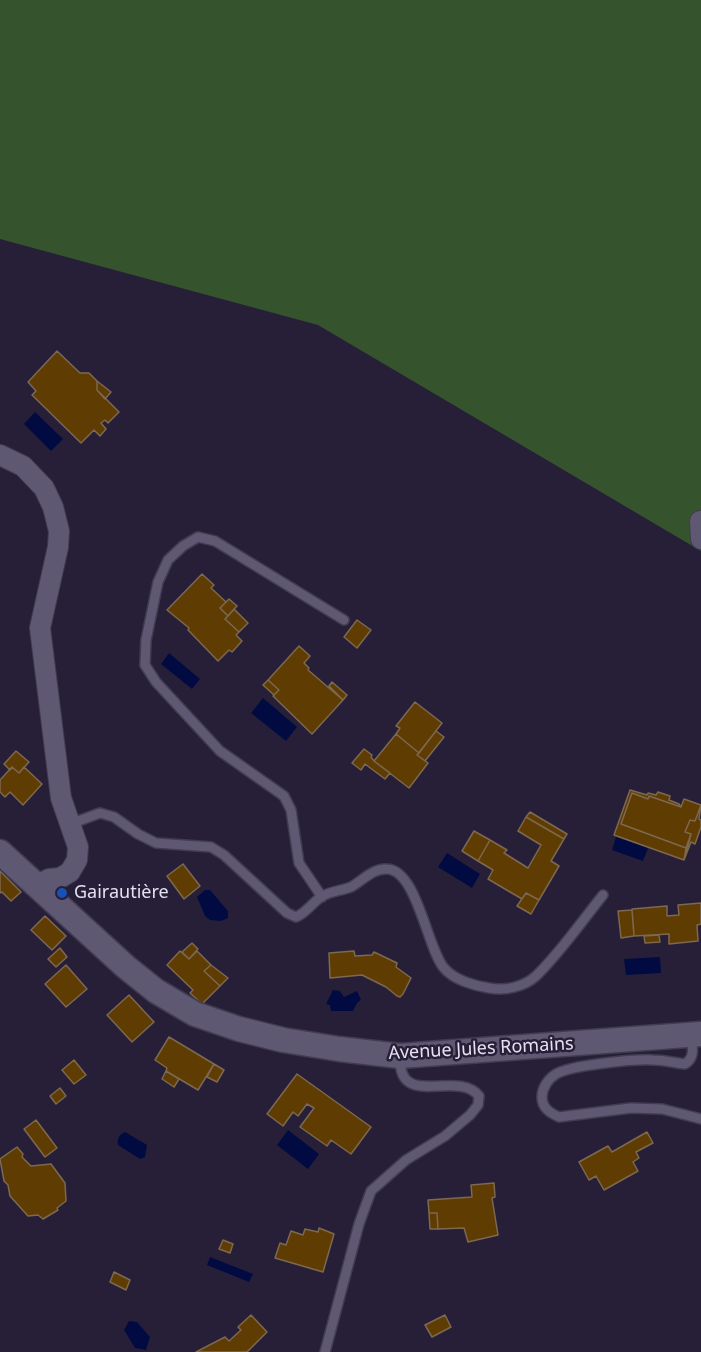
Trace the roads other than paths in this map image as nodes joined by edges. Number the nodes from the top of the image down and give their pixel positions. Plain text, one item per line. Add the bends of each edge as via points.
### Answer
1 (0, 455) edge
2 (344, 620) dead end
3 (70, 824) junction
4 (0, 852) edge
5 (37, 886) junction
6 (603, 895) dead end
7 (322, 897) junction
8 (696, 1034) edge
9 (400, 1056) junction
10 (701, 1119) edge
11 (325, 1352) edge

1 - 3 street via 34,476 47,493 56,516 58,547 40,628 61,798
2 - 7 lane via 216,541 198,537 168,560 158,582 146,640 146,665 156,682 219,751 284,796 291,810 299,863
3 - 5 street via 78,847 77,860 70,872
3 - 7 lane via 100,813 114,817 156,843 211,847 296,917
4 - 5 street, Avenue Jules Romains
5 - 9 street, Avenue Jules Romains via 142,981 195,1014 283,1040
6 - 7 lane via 535,977 518,987 498,990 457,978 444,969 411,891 397,872 376,871
8 - 9 street, Avenue Jules Romains
8 - 10 lane via 691,1060 686,1064 653,1060 614,1062 558,1073 544,1087 542,1097 544,1107 559,1117 631,1108 662,1109
9 - 11 lane via 400,1071 413,1085 474,1090 479,1096 478,1105 445,1136 406,1160 371,1191

